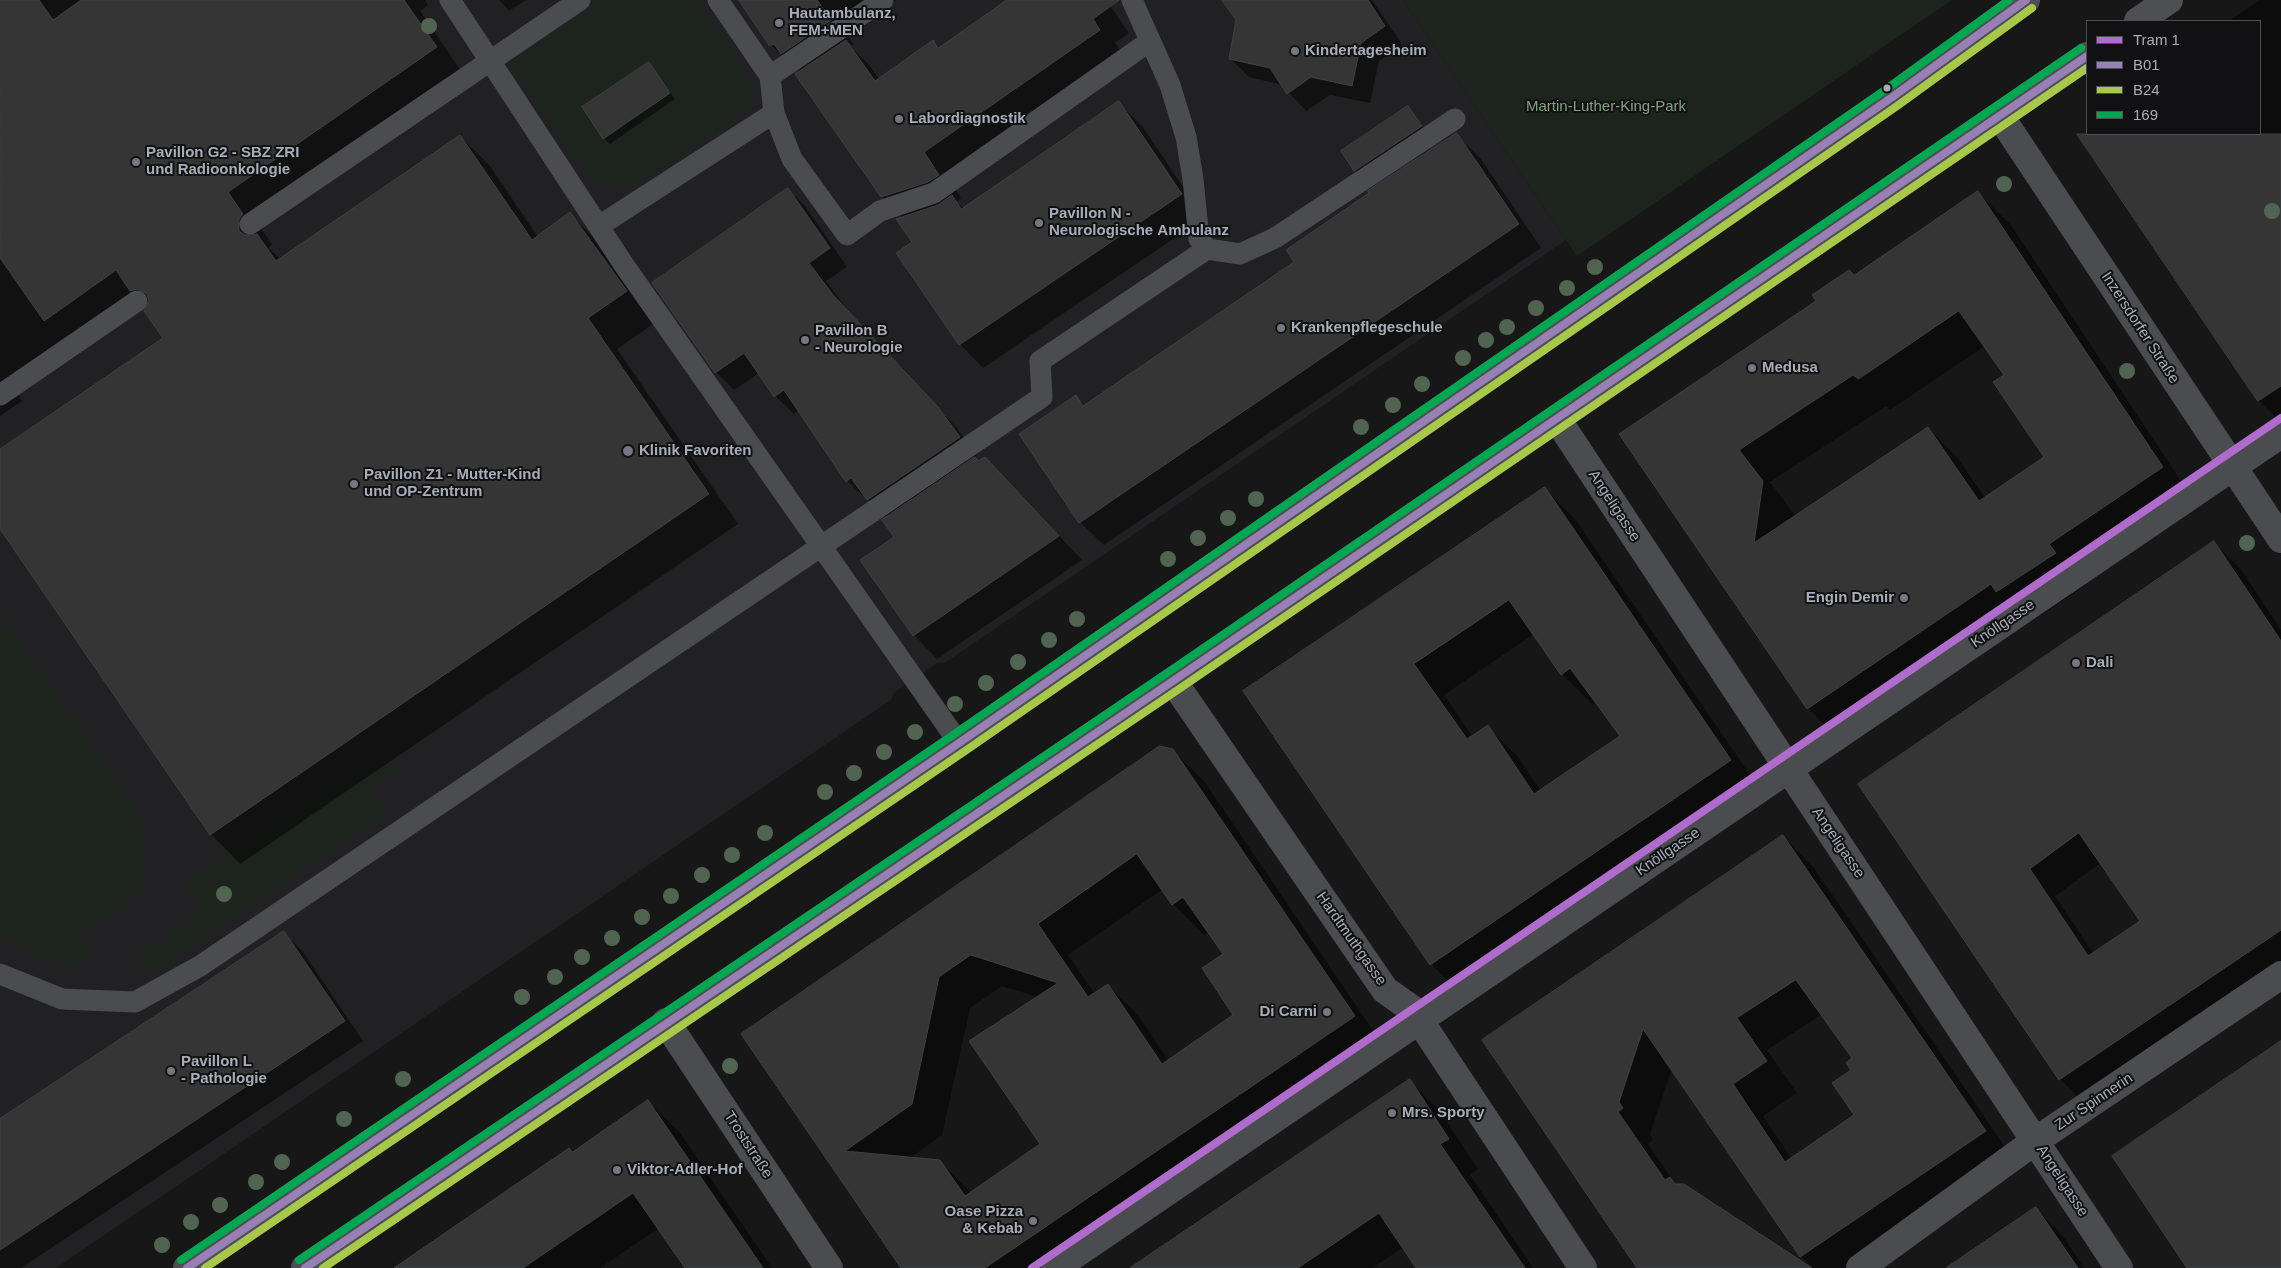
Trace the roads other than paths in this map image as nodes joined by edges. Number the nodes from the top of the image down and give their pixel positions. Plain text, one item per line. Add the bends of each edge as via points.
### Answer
1 (450, 0) edge
2 (580, 0) edge
3 (718, 0) edge
4 (883, 0) edge
5 (1132, 0) edge
6 (2026, 0) edge
7 (2168, 0) edge
8 (2139, 20) edge
9 (1150, 41) junction
10 (2086, 57) edge
11 (490, 60) junction
12 (770, 76) junction
13 (774, 113) junction
14 (2000, 116) junction
15 (1455, 119) dead end
16 (250, 224) dead end
17 (599, 226) junction
18 (1207, 249) junction
19 (137, 301) dead end
20 (0, 395) edge
21 (1557, 419) junction
22 (2281, 434) edge
23 (2233, 468) junction
24 (2281, 539) edge
25 (821, 547) junction
26 (1173, 681) junction
27 (959, 743) junction
28 (1789, 770) junction
29 (0, 974) edge
30 (2281, 975) edge
31 (1420, 1021) junction
32 (666, 1022) junction
33 (2036, 1141) junction
34 (187, 1268) edge
35 (305, 1268) edge
36 (829, 1268) edge
37 (1055, 1268) edge
38 (1583, 1268) edge
39 (1860, 1268) edge
40 (2119, 1268) edge

1 - 11 lane
2 - 11 lane
3 - 12 lane
4 - 12 lane
5 - 9 lane
6 - 27 main road via 1892,98
7 - 8 main road
9 - 13 lane via 934,192 880,211 847,235 792,159
9 - 18 lane via 1170,85 1186,137 1199,239
10 - 14 main road
11 - 16 lane
11 - 17 lane
12 - 13 lane
13 - 17 lane
14 - 21 main road
14 - 23 street, Inzersdorfer Straße
15 - 18 lane via 1276,238 1240,254
17 - 25 lane
18 - 25 lane via 1040,361 1042,396
19 - 20 lane
21 - 26 main road
21 - 28 street, Angeligasse
22 - 23 street, Knöllgasse
23 - 24 street, Inzersdorfer Straße
23 - 28 street, Knöllgasse
25 - 27 lane
25 - 29 lane via 200,966 135,1002 62,999
26 - 31 street, Hardtmuthgasse via 1385,990 1412,1009
26 - 32 main road
27 - 34 main road
28 - 31 street, Knöllgasse
28 - 33 street, Angeligasse
30 - 33 street, Zur Spinnerin
31 - 37 street, Knöllgasse
31 - 38 street, Hardtmuthgasse
32 - 35 main road
32 - 36 street, Troststraße
33 - 39 street, Zur Spinnerin
33 - 40 street, Angeligasse

